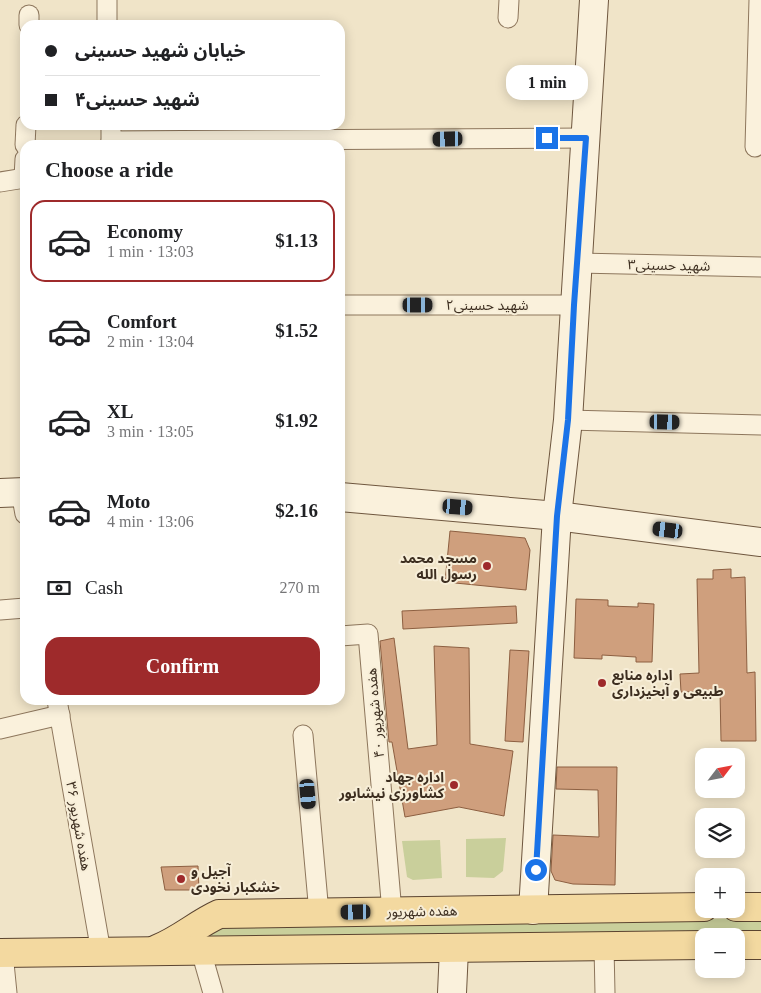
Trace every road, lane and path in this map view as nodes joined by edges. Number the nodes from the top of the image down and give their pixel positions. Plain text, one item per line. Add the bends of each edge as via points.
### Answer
1 (107, 0) edge
2 (594, 0) edge
3 (759, 0) edge
4 (108, 20) edge
5 (111, 137) edge
6 (586, 138) junction
7 (755, 147) dead end
8 (20, 179) edge
9 (0, 182) edge
10 (578, 263) junction
11 (761, 267) edge
12 (345, 305) edge
13 (574, 305) junction
14 (568, 420) junction
15 (761, 424) edge
16 (345, 497) edge
17 (557, 516) junction
18 (761, 542) edge
19 (20, 608) edge
20 (0, 610) edge
21 (345, 636) edge
22 (58, 707) edge
23 (0, 729) edge
24 (302, 735) dead end
25 (745, 907) edge
26 (761, 907) edge
27 (695, 908) edge
28 (533, 910) junction
29 (392, 912) junction
30 (318, 913) junction
31 (761, 944) edge
32 (695, 945) edge
33 (745, 945) edge
34 (604, 947) junction
35 (454, 949) junction
36 (201, 951) junction
37 (101, 952) junction
38 (151, 952) junction
39 (1, 953) edge
40 (7, 993) edge
41 (213, 993) edge
42 (452, 993) edge
43 (605, 993) edge

1 - 4 street
2 - 6 main road
3 - 7 street
5 - 6 street
6 - 10 main road
8 - 9 street
10 - 11 street, شهید حسینی۳
10 - 13 main road
12 - 13 street, شهید حسینی۲
13 - 14 main road
14 - 15 street
14 - 17 main road
16 - 17 main road
17 - 18 main road
17 - 28 main road
19 - 20 street
21 - 29 street, هفده شهریور ۴۰ via 368,634
22 - 23 street
22 - 37 street, هفده شهریور ۳۶
24 - 30 street
25 - 26 main road
27 - 28 main road, هفده شهریور
28 - 29 main road, هفده شهریور
29 - 30 main road, هفده شهریور
30 - 38 main road, هفده شهریور via 219,914
31 - 33 main road
32 - 34 main road, هفده شهریور
34 - 35 main road, هفده شهریور
34 - 43 street
35 - 36 main road, هفده شهریور
35 - 42 main road
36 - 38 main road, هفده شهریور
36 - 41 street
37 - 38 main road, هفده شهریور
37 - 39 main road, هفده شهریور
39 - 40 street

